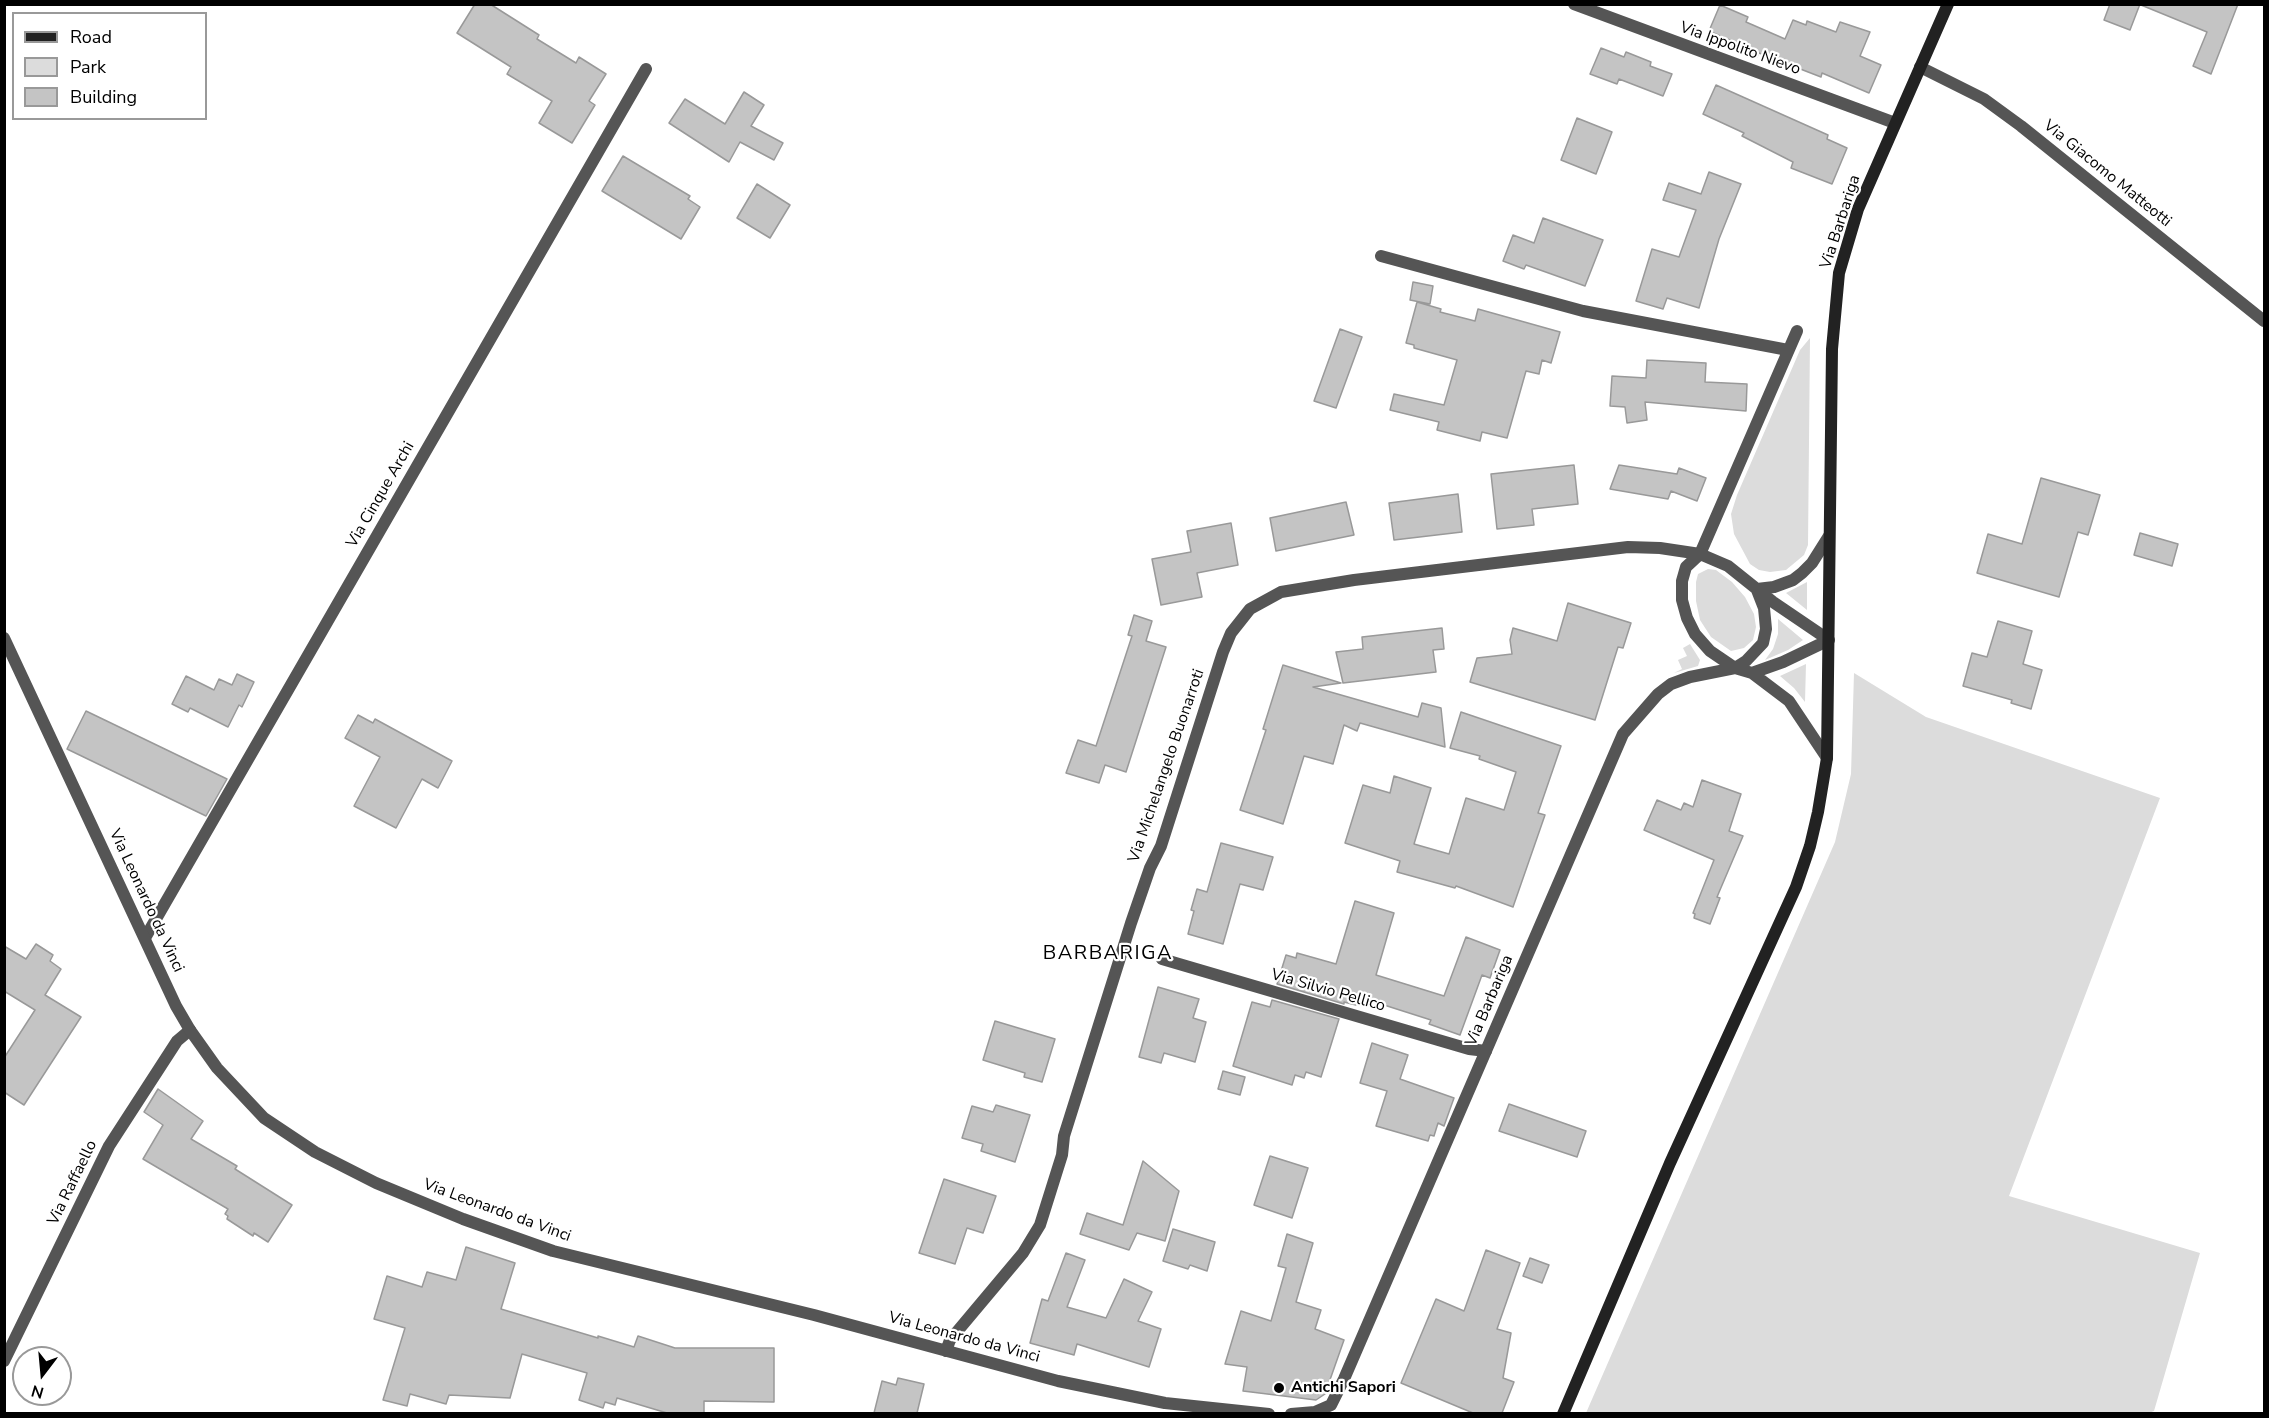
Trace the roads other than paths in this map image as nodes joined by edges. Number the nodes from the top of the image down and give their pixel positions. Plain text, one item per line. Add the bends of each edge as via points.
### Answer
1 (1574, 4) edge
2 (1948, 4) edge
3 (1920, 67) junction
4 (646, 69) dead end
5 (1895, 123) junction
6 (1381, 255) dead end
7 (2265, 321) edge
8 (1797, 331) dead end
9 (1788, 350) junction
10 (1829, 536) junction
11 (1700, 554) junction
12 (1757, 589) junction
13 (5, 639) edge
14 (1829, 640) junction
15 (1735, 668) junction
16 (1752, 673) junction
17 (1827, 758) junction
18 (145, 938) junction
19 (1162, 959) dead end
20 (190, 1030) junction
21 (1486, 1051) junction
22 (946, 1352) junction
23 (4, 1361) edge
24 (1269, 1413) edge
25 (1291, 1413) edge
26 (1563, 1413) edge

1 - 5 street, Via Ippolito Nievo
2 - 3 main road, Via Barbariga
3 - 5 main road, Via Barbariga
3 - 7 street, Via Giacomo Matteotti via 1984,99 2021,126
4 - 18 street, Via Cinque Archi
5 - 10 main road, Via Barbariga via 1858,209 1839,273 1832,350
6 - 9 street via 1583,311
8 - 9 street, Via Barbariga
9 - 11 street, Via Barbariga
10 - 12 street via 1812,563 1793,580
10 - 14 main road, Via Barbariga
11 - 12 street via 1728,566
11 - 15 street, Via Barbariga via 1686,567 1682,581 1687,618 1710,651
11 - 22 street, Via Michelangelo Buonarroti via 1628,547 1354,580 1281,592 1250,609 1231,633 1223,652 1161,846 1131,923 1040,1225 1023,1253 950,1340
12 - 14 street
12 - 15 street via 1764,608 1763,643
13 - 18 street, Via Leonardo da Vinci
14 - 16 street
14 - 17 main road, Via Barbariga
15 - 16 street, Via Barbariga
15 - 21 street, Via Barbariga via 1671,684 1623,734
16 - 17 street, Via Barbariga via 1789,700
17 - 26 main road, Via Barbariga via 1818,812 1796,887 1670,1164
18 - 20 street, Via Leonardo da Vinci
19 - 21 street, Via Silvio Pellico
20 - 22 street, Via Leonardo da Vinci via 217,1068 264,1118 315,1152 387,1187 553,1251
20 - 23 street, Via Raffaello via 177,1041 109,1146
21 - 25 street, Via Barbariga via 1331,1404 1315,1412
22 - 24 street, Via Leonardo da Vinci via 1058,1381 1165,1402

